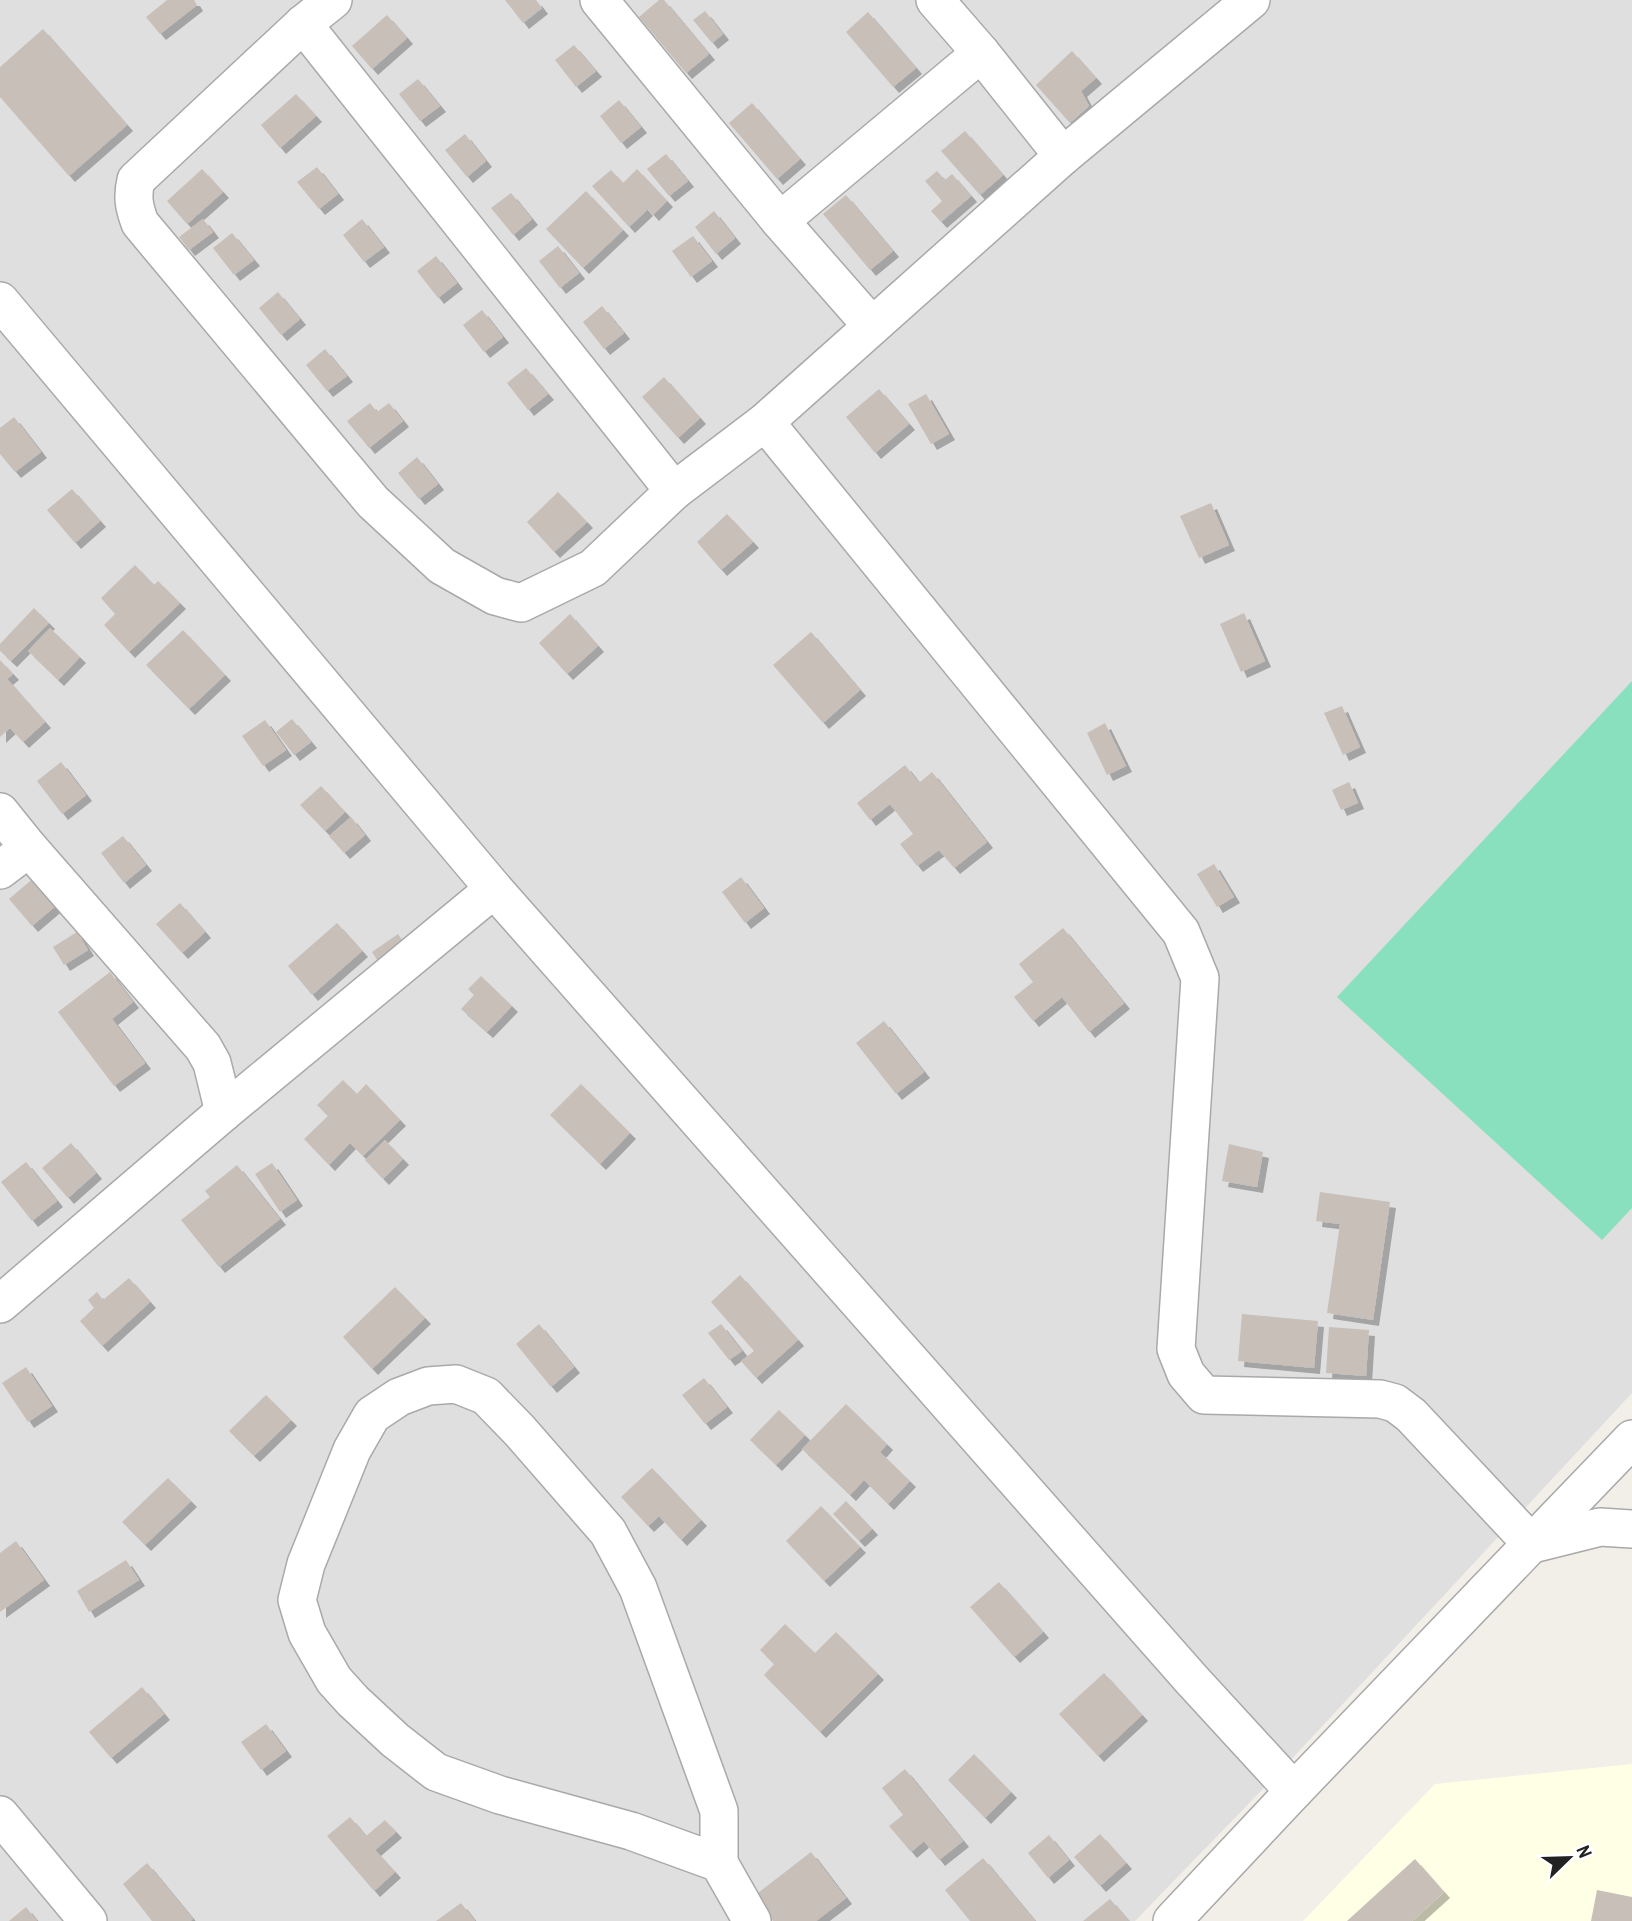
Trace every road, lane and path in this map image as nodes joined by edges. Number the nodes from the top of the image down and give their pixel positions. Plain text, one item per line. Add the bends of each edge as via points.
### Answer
1 (333, 0) edge
2 (599, 0) edge
3 (936, 0) edge
4 (1232, 6) edge
5 (303, 24) junction
6 (981, 53) junction
7 (1063, 156) junction
8 (780, 221) junction
9 (0, 301) edge
10 (872, 326) junction
11 (765, 422) junction
12 (674, 491) junction
13 (0, 812) edge
14 (29, 848) junction
15 (0, 870) edge
16 (494, 889) junction
17 (224, 1112) junction
18 (0, 1304) edge
19 (1632, 1439) edge
20 (1632, 1529) edge
21 (1532, 1544) junction
22 (1294, 1791) junction
23 (0, 1815) edge
24 (719, 1863) junction
25 (88, 1921) edge
26 (752, 1921) edge
27 (1172, 1921) edge

1 - 5 street
2 - 8 street
3 - 6 street
4 - 7 street
5 - 12 street
5 - 12 street via 136,180 132,196 140,223 373,502 442,566 495,596 521,603 593,568
6 - 7 street
6 - 8 street
7 - 10 street
8 - 10 street
9 - 16 street
10 - 11 street
11 - 12 street
11 - 21 street via 1181,932 1199,978 1176,1349 1186,1374 1204,1395 1380,1399 1395,1404 1411,1415
13 - 14 street
14 - 15 street
14 - 17 street via 202,1048 212,1063
16 - 17 street
16 - 22 street
17 - 18 street
19 - 21 street
20 - 21 street via 1600,1527
21 - 22 street
22 - 27 street
23 - 25 street
24 - 24 street via 631,1830 500,1795 436,1772 334,1680 307,1633 297,1600 306,1564 352,1450 372,1415 400,1396 428,1386 456,1384 486,1396 608,1532 638,1588 719,1811
24 - 26 street

